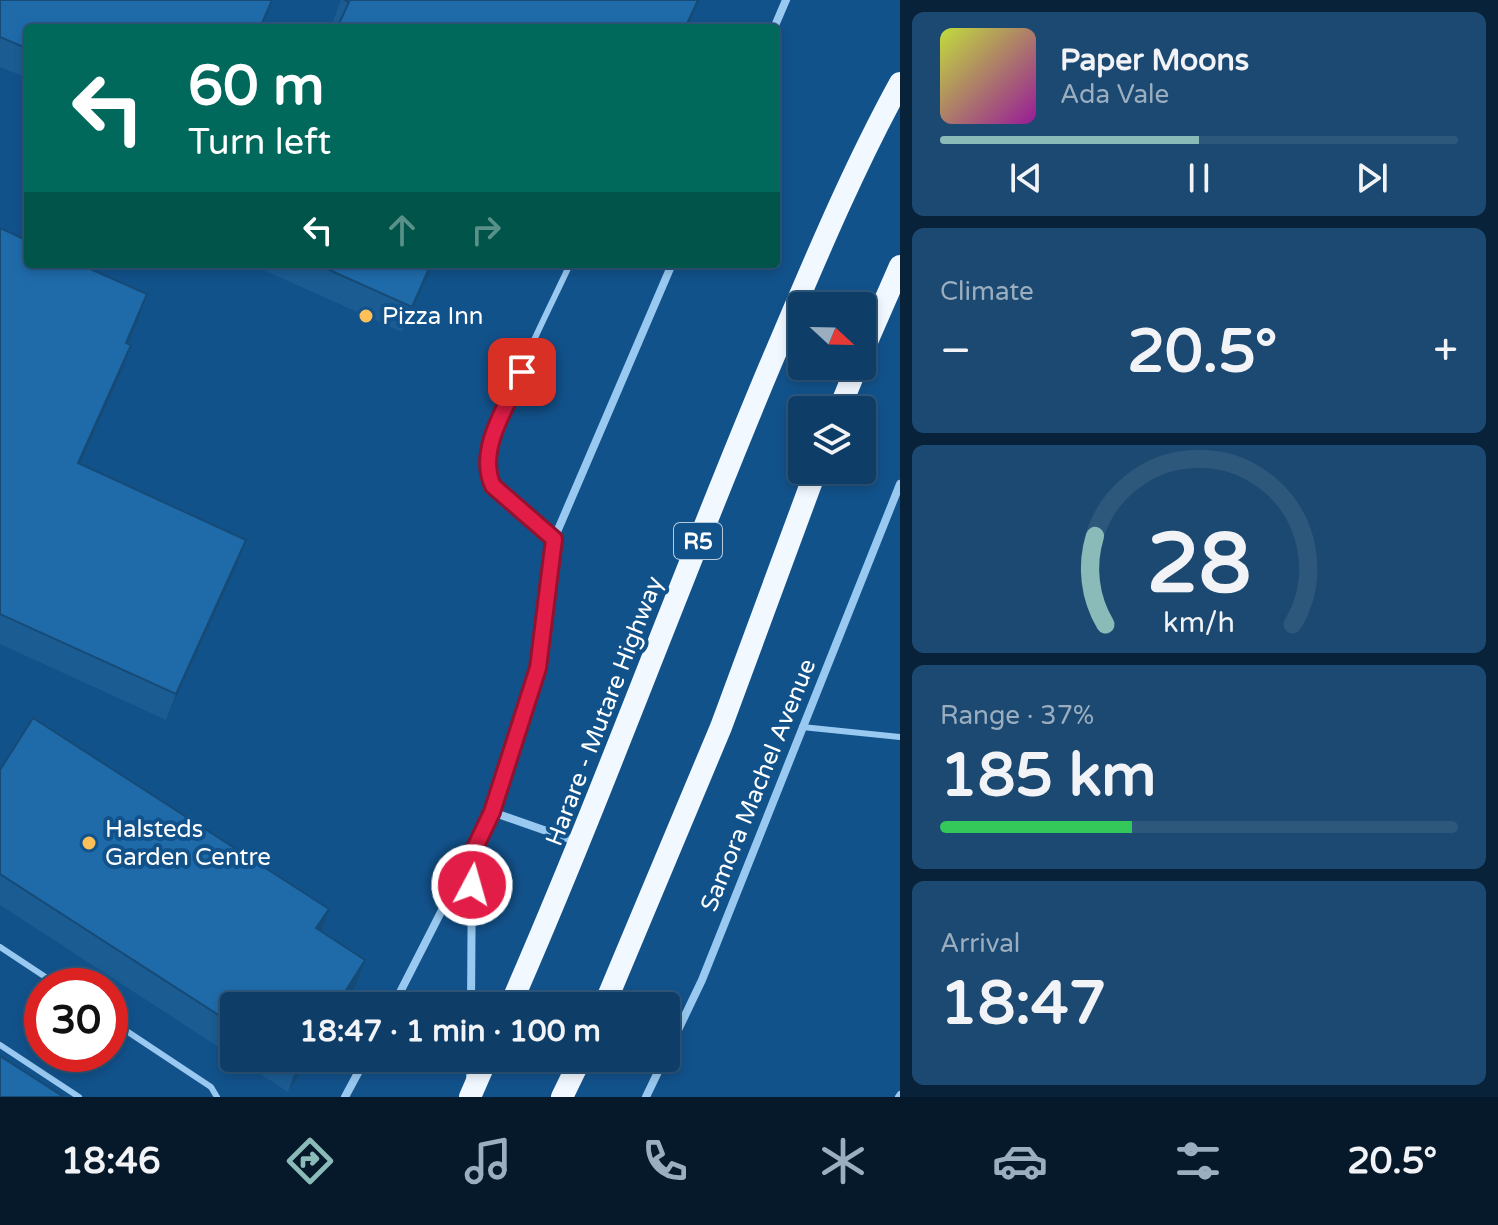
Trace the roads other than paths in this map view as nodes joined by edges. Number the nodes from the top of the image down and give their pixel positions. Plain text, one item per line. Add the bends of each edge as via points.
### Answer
1 (786, 0) edge
2 (776, 24) edge
3 (900, 83) edge
4 (900, 266) edge
5 (568, 268) edge
6 (670, 268) edge
7 (876, 321) edge
8 (811, 484) edge
9 (900, 484) edge
10 (554, 539) junction
11 (802, 727) junction
12 (900, 737) edge
13 (492, 812) junction
14 (582, 843) junction
15 (472, 854) junction
16 (0, 947) edge
17 (32, 968) edge
18 (400, 992) edge
19 (471, 992) edge
20 (516, 992) edge
21 (610, 992) edge
22 (128, 1032) edge
23 (0, 1045) edge
24 (358, 1072) edge
25 (470, 1072) edge
26 (481, 1072) edge
27 (574, 1072) edge
28 (79, 1097) edge
29 (217, 1097) edge
30 (345, 1097) edge
31 (470, 1097) edge
32 (562, 1097) edge
33 (646, 1097) edge

1 - 2 street
3 - 14 highway, Harare - Mutare Highway / R5 via 806,280 728,466
4 - 7 highway
5 - 10 lane via 486,462 493,486
6 - 10 street
8 - 21 highway via 721,727
9 - 11 street, Samora Machel Avenue
10 - 13 street via 538,668
11 - 12 lane
11 - 33 street, Samora Machel Avenue via 702,980
13 - 14 street
13 - 15 street
14 - 20 highway, Harare - Mutare Highway / R5
15 - 18 street
15 - 19 street
16 - 17 lane
22 - 29 lane via 211,1087
23 - 28 lane
24 - 30 street
25 - 31 street
26 - 31 highway
27 - 32 highway

